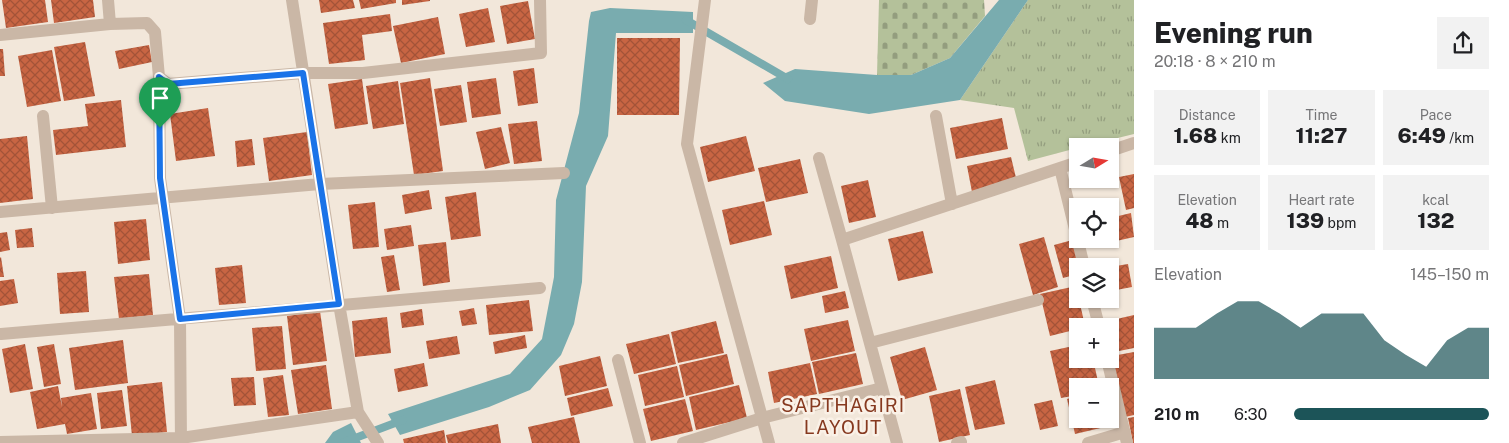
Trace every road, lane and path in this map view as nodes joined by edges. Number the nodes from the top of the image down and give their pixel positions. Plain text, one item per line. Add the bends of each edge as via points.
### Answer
1 (108, 0) edge
2 (292, 0) edge
3 (540, 0) edge
4 (812, 0) edge
5 (705, 1) edge
6 (810, 19) dead end
7 (110, 24) junction
8 (0, 35) edge
9 (303, 73) junction
10 (159, 77) junction
11 (42, 116) dead end
12 (936, 116) dead end
13 (1134, 143) edge
14 (1119, 148) edge
15 (819, 158) dead end
16 (1069, 165) edge
17 (1060, 168) junction
18 (564, 174) dead end
19 (320, 184) junction
20 (164, 198) junction
21 (952, 204) junction
22 (52, 208) junction
23 (0, 212) edge
24 (842, 240) junction
25 (1082, 258) edge
26 (540, 288) dead end
27 (1038, 300) dead end
28 (339, 304) junction
29 (180, 319) junction
30 (1, 334) edge
31 (870, 343) junction
32 (618, 360) dead end
33 (1109, 368) edge
34 (882, 388) junction
35 (358, 412) junction
36 (762, 418) junction
37 (1126, 437) edge
38 (181, 441) edge
39 (0, 442) edge
40 (378, 443) edge
41 (640, 443) edge
42 (683, 443) edge
43 (769, 443) edge
44 (897, 443) edge
45 (1088, 443) edge

1 - 7 street
2 - 9 street
3 - 9 street via 541,53 363,73
4 - 6 street
5 - 36 street via 687,144
7 - 8 street
7 - 10 street via 147,22 155,32
9 - 10 street via 168,84
9 - 19 street
10 - 20 street via 160,178
11 - 22 street
12 - 21 street
13 - 14 street
15 - 24 street
16 - 17 street
17 - 21 street
17 - 25 street
18 - 19 street
19 - 20 street
19 - 28 street
20 - 22 street
20 - 29 street
21 - 24 street
22 - 23 street
24 - 31 street
26 - 28 street
27 - 31 street
28 - 29 street
28 - 35 street
29 - 30 street
29 - 38 street
31 - 34 street
32 - 41 street
33 - 37 street
34 - 36 street
34 - 44 street
35 - 38 street
35 - 40 street
36 - 42 street
36 - 43 street
37 - 45 street
38 - 39 street

